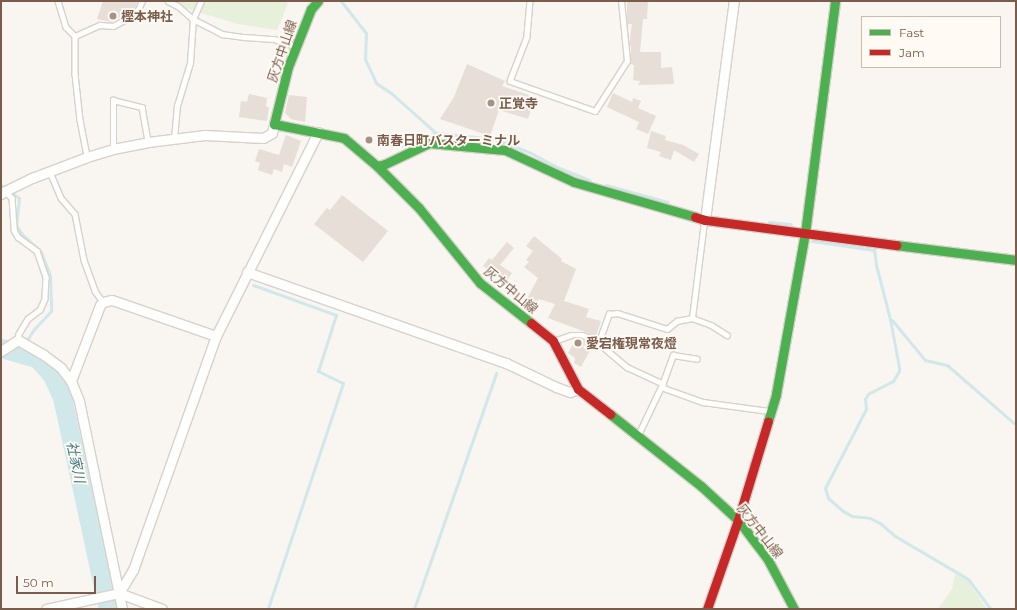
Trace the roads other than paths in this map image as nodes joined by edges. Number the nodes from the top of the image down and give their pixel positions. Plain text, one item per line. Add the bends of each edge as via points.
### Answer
1 (58, 1) edge
2 (142, 1) edge
3 (168, 1) edge
4 (201, 1) edge
5 (318, 1) edge
6 (530, 1) edge
7 (621, 1) edge
8 (734, 1) edge
9 (835, 1) edge
10 (192, 19) junction
11 (75, 36) junction
12 (296, 47) junction
13 (274, 124) junction
14 (318, 132) junction
15 (174, 139) junction
16 (148, 142) junction
17 (113, 149) junction
18 (87, 157) junction
19 (377, 166) junction
20 (50, 172) junction
21 (2, 190) edge
22 (705, 220) junction
23 (805, 233) junction
24 (1016, 260) edge
25 (248, 272) junction
26 (103, 302) junction
27 (692, 318) junction
28 (727, 335) dead end
29 (216, 336) junction
30 (18, 340) junction
31 (599, 340) junction
32 (553, 341) junction
33 (1, 351) edge
34 (697, 359) dead end
35 (71, 381) junction
36 (662, 385) junction
37 (578, 389) junction
38 (771, 411) junction
39 (638, 436) junction
40 (738, 520) junction
41 (119, 593) junction
42 (46, 609) edge
43 (122, 609) edge
44 (162, 609) edge
45 (707, 609) edge
46 (794, 609) edge

1 - 11 lane via 66,27
2 - 11 lane via 138,10 113,26 100,25
3 - 10 lane
4 - 10 lane
5 - 12 street, 灰方中山線 via 311,9
6 - 7 lane via 527,37 510,81 595,111 627,61
8 - 22 street
9 - 23 street
10 - 12 lane via 222,34 274,39
10 - 15 lane via 190,63 177,106
11 - 18 lane via 75,74
12 - 13 street, 灰方中山線 via 288,67
13 - 14 street, 灰方中山線
13 - 15 street via 272,133 263,138 205,135
14 - 19 street, 灰方中山線 via 344,138
14 - 25 street
15 - 16 street
16 - 17 street
16 - 17 lane via 142,107 113,100
17 - 18 street
18 - 20 street
19 - 22 street via 429,143 505,150 574,182
19 - 32 street, 灰方中山線 via 419,208 480,283
20 - 21 street
20 - 26 lane via 60,198 76,214 84,260 95,291
21 - 30 lane via 12,198 14,230 18,237 36,251 46,277 45,299 40,310 28,319
22 - 23 street
22 - 27 lane
23 - 24 street
23 - 38 street
25 - 29 street
25 - 37 street via 506,363 570,392
26 - 29 street via 112,300
26 - 35 street
27 - 28 lane via 711,325
27 - 31 lane via 676,321 667,329 617,313 609,314
29 - 41 street via 133,570
30 - 33 street
30 - 35 street via 61,368
31 - 32 lane via 571,335
31 - 36 lane via 602,346 627,367
32 - 37 street, 灰方中山線
34 - 36 lane via 673,355
35 - 41 street via 79,400
36 - 38 lane via 703,402
36 - 39 lane
37 - 39 street, 灰方中山線
38 - 40 street
39 - 40 street, 灰方中山線 via 701,486
40 - 45 street
40 - 46 street, 灰方中山線 via 767,558
41 - 42 street
41 - 43 street
41 - 44 street

